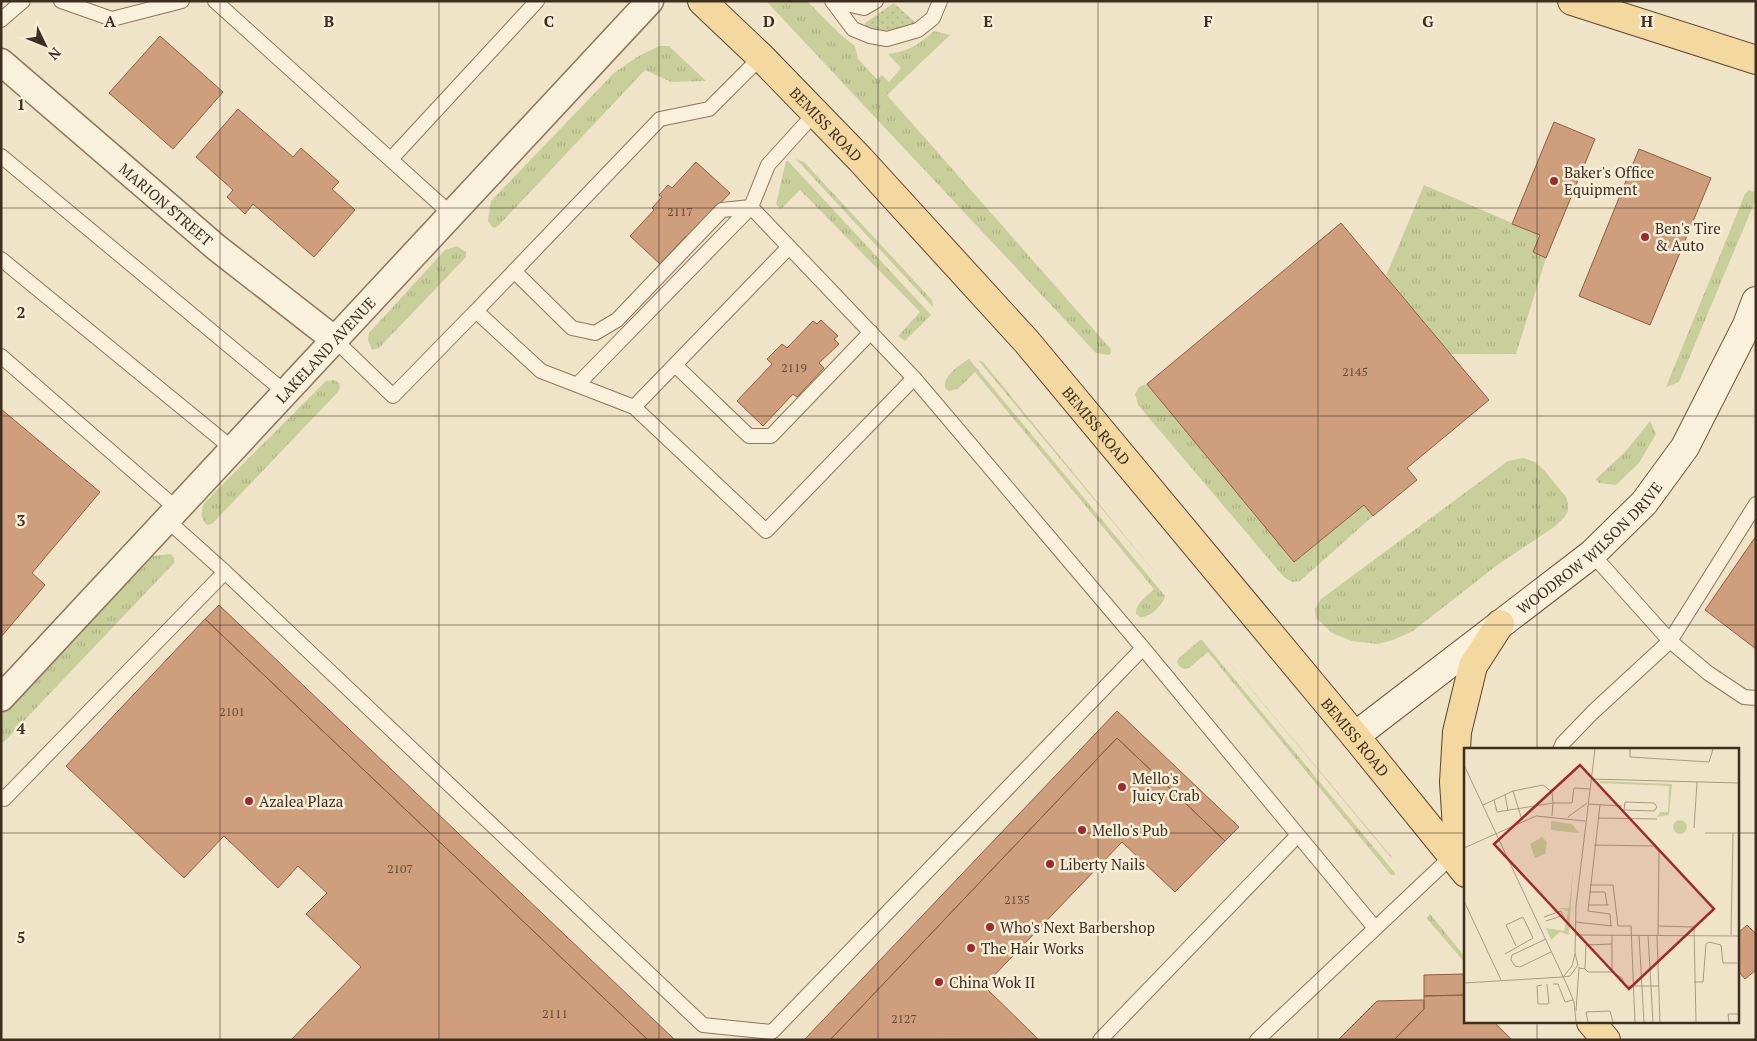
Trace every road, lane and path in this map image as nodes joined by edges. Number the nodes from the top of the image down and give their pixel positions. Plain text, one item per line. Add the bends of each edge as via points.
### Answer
1 (23, 1) edge
2 (61, 1) edge
3 (182, 1) edge
4 (215, 1) edge
5 (537, 1) edge
6 (650, 1) edge
7 (702, 1) edge
8 (832, 1) edge
9 (876, 1) edge
10 (940, 1) edge
11 (1572, 1) edge
12 (1, 20) edge
13 (761, 57) junction
14 (1756, 60) edge
15 (1, 62) edge
16 (816, 112) junction
17 (1, 156) edge
18 (391, 159) junction
19 (751, 207) junction
20 (452, 214) junction
21 (790, 247) junction
22 (1, 259) edge
23 (514, 271) junction
24 (476, 311) junction
25 (1753, 319) edge
26 (870, 332) junction
27 (335, 340) junction
28 (1, 356) edge
29 (675, 365) junction
30 (914, 378) junction
31 (577, 385) junction
32 (286, 393) junction
33 (634, 407) junction
34 (233, 449) junction
35 (1756, 504) edge
36 (172, 515) junction
37 (1592, 554) junction
38 (225, 572) junction
39 (1500, 624) junction
40 (1670, 641) junction
41 (1144, 648) junction
42 (1, 698) edge
43 (1756, 698) edge
44 (1355, 736) junction
45 (1561, 748) edge
46 (1, 796) edge
47 (1298, 835) junction
48 (1461, 861) edge
49 (1375, 928) junction
50 (1100, 1040) edge
51 (1257, 1040) edge

1 - 12 lane
2 - 3 lane via 112,19
4 - 18 lane
5 - 18 lane
6 - 20 street, LAKELAND AVENUE
7 - 13 main road, BEMISS ROAD
8 - 9 lane via 864,8
8 - 10 lane via 853,29 887,39 918,30 933,18
11 - 14 main road
13 - 16 main road, BEMISS ROAD
13 - 23 lane via 709,109 660,118
15 - 27 street, MARION STREET via 217,248
16 - 19 lane via 768,165
16 - 44 main road, BEMISS ROAD via 1027,342
17 - 32 lane
18 - 20 lane
19 - 21 lane
19 - 23 lane via 722,210 617,320 594,333 572,328
19 - 31 lane
20 - 27 street, LAKELAND AVENUE
21 - 26 lane
21 - 29 lane
22 - 34 lane
23 - 24 lane
24 - 27 lane via 393,396
24 - 31 lane via 541,372
25 - 37 main road, WOODROW WILSON DRIVE via 1685,447 1644,503
26 - 29 lane via 771,436 749,436
26 - 30 lane
27 - 32 street, LAKELAND AVENUE
28 - 36 lane
29 - 33 lane
30 - 33 lane via 766,531
30 - 41 lane
31 - 33 lane
32 - 34 street, LAKELAND AVENUE
34 - 36 street, LAKELAND AVENUE
35 - 40 lane
36 - 38 lane
36 - 42 street, LAKELAND AVENUE
37 - 39 main road, WOODROW WILSON DRIVE
37 - 40 lane
38 - 41 lane via 703,1025 772,1032
38 - 46 lane via 4,799
39 - 44 main road, WOODROW WILSON DRIVE
39 - 48 main road via 1473,666 1457,732 1454,782
40 - 43 lane via 1708,673 1744,697
40 - 45 lane via 1593,712
41 - 47 lane
44 - 48 main road, BEMISS ROAD
47 - 49 lane
47 - 50 lane
48 - 49 lane
49 - 51 lane

